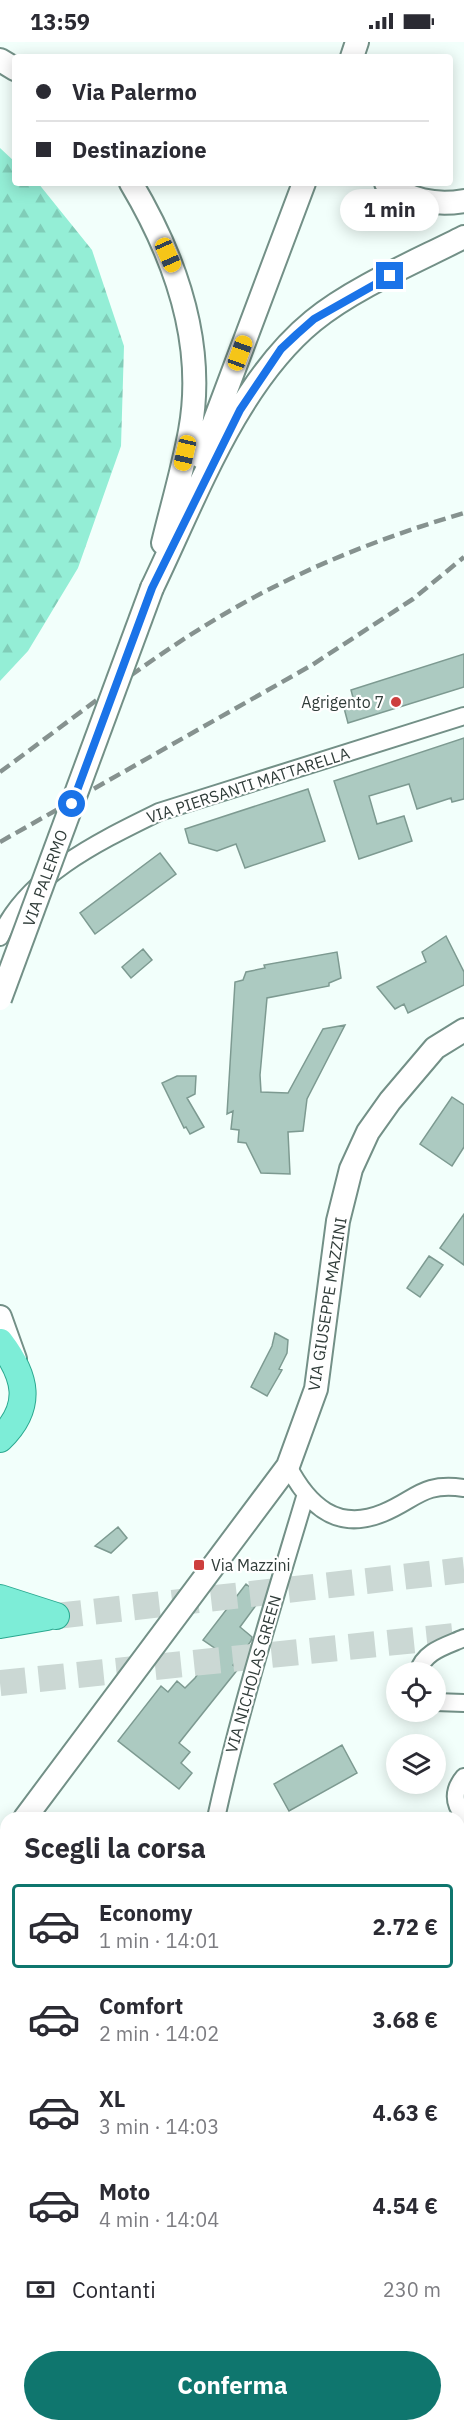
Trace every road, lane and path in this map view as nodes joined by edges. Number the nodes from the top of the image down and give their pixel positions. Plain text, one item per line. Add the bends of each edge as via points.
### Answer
1 (133, 186) edge
2 (303, 186) edge
3 (390, 186) edge
4 (464, 201) edge
5 (464, 237) edge
6 (152, 588) junction
7 (464, 716) edge
8 (0, 937) edge
9 (0, 999) edge
10 (464, 1030) edge
11 (0, 1317) edge
12 (0, 1342) edge
13 (16, 1363) junction
14 (0, 1439) edge
15 (288, 1466) junction
16 (464, 1488) edge
17 (305, 1497) junction
18 (0, 1598) edge
19 (0, 1625) edge
20 (464, 1638) edge
21 (423, 1662) edge
22 (446, 1702) edge
23 (464, 1703) edge
24 (464, 1777) edge
25 (29, 1812) edge
26 (217, 1812) edge
27 (462, 1812) edge

1 - 6 main road via 177,275 195,381 190,430
2 - 6 main road
3 - 4 main road via 423,201
5 - 6 main road via 353,295 314,319 281,349 230,428
6 - 9 main road, VIA PALERMO, bridge
7 - 8 street, VIA PIERSANTI MATTARELLA via 159,812 52,874 24,899
10 - 15 main road, VIA GIUSEPPE MAZZINI via 435,1048 390,1101 351,1169 338,1221 315,1389
11 - 13 main road
12 - 13 main road
13 - 14 main road via 22,1378 21,1410 14,1426
15 - 17 street
15 - 25 main road, VIA GIUSEPPE MAZZINI
16 - 17 street via 443,1485 418,1493 385,1513 353,1519 329,1514
17 - 26 street, VIA NICHOLAS GREEN via 239,1718
18 - 19 main road via 56,1616
20 - 21 street via 432,1653
22 - 23 street
24 - 27 street via 455,1798

